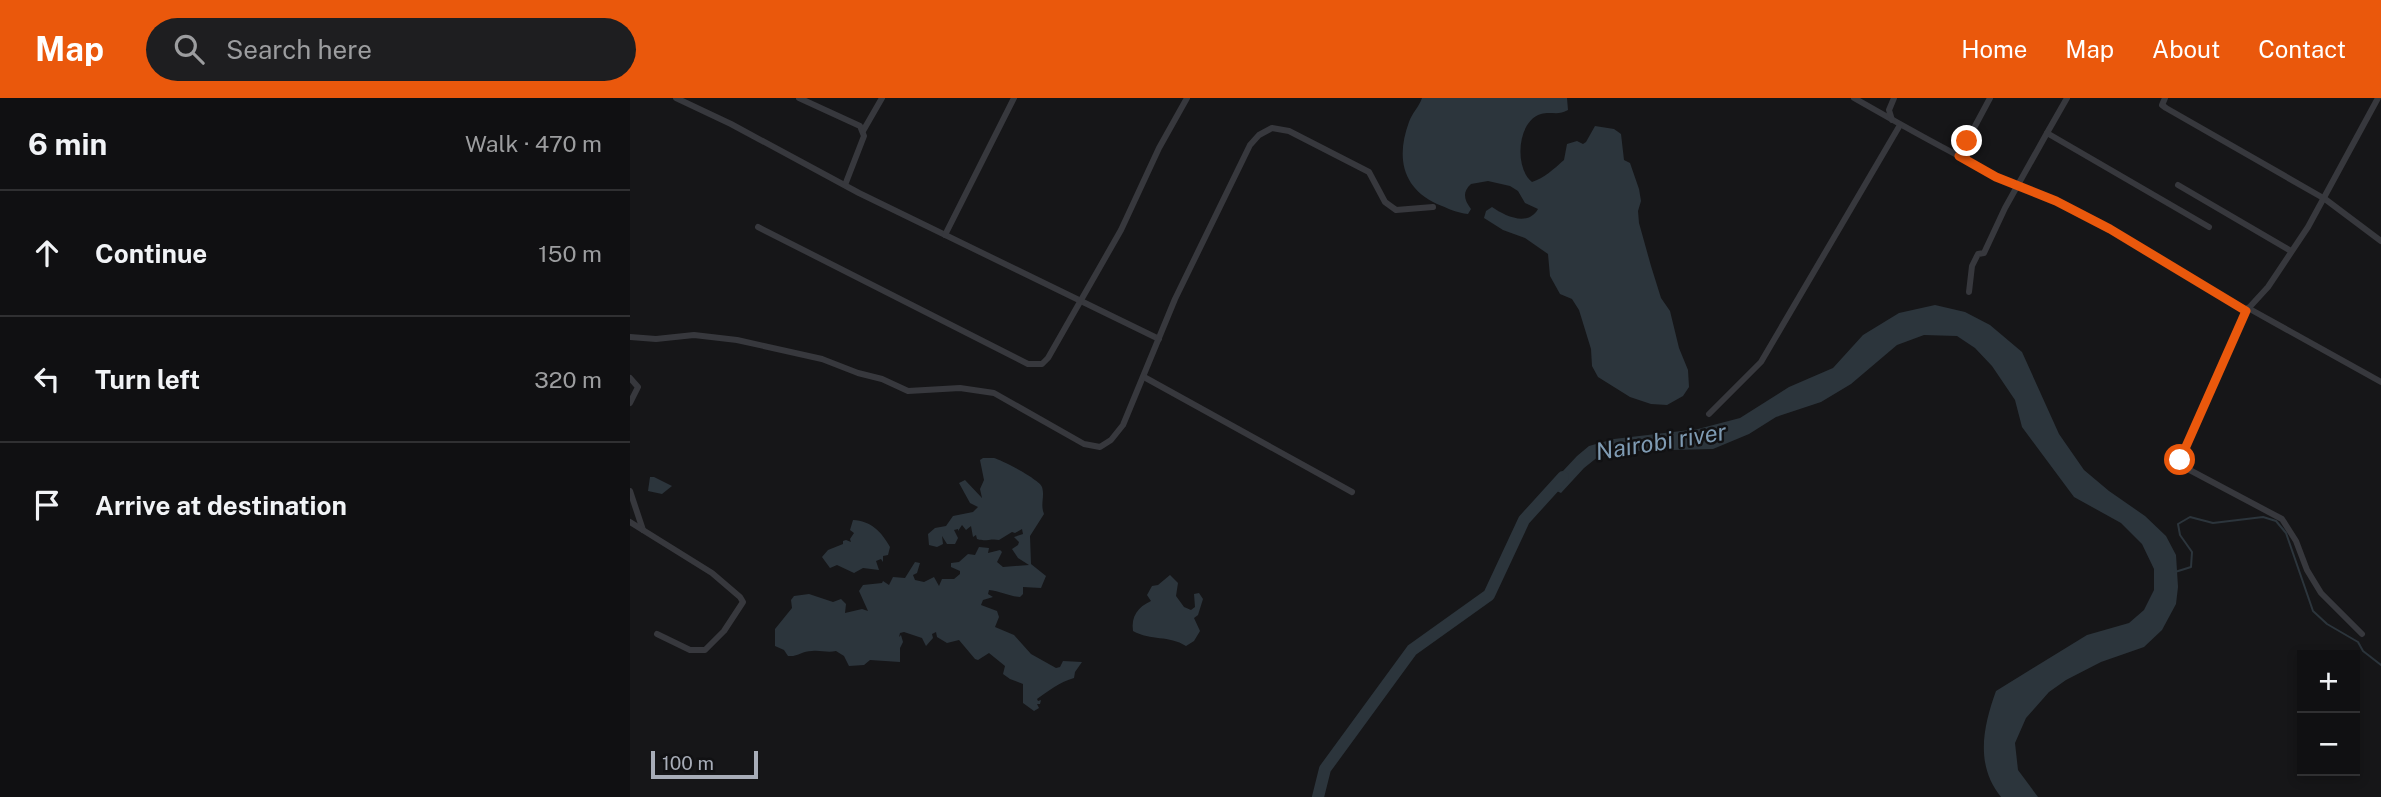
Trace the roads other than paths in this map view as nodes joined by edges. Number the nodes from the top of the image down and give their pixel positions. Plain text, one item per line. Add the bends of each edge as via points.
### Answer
1 (676, 98) edge
2 (799, 98) edge
3 (882, 98) edge
4 (1014, 98) edge
5 (1186, 98) edge
6 (1854, 98) edge
7 (1894, 98) edge
8 (1990, 98) edge
9 (2067, 98) edge
10 (2165, 98) edge
11 (2378, 98) edge
12 (1892, 120) junction
13 (1900, 125) junction
14 (863, 131) junction
15 (2048, 133) junction
16 (1959, 156) junction
17 (845, 185) junction
18 (2178, 185) dead end
19 (2018, 186) junction
20 (2325, 199) junction
21 (1433, 207) dead end
22 (758, 227) dead end
23 (2209, 227) dead end
24 (945, 234) junction
25 (2381, 241) edge
26 (2291, 251) junction
27 (1969, 292) dead end
28 (1082, 300) junction
29 (2247, 310) junction
30 (630, 337) edge
31 (1159, 339) junction
32 (1144, 377) junction
33 (630, 379) edge
34 (2381, 382) edge
35 (630, 402) edge
36 (1710, 414) dead end
37 (630, 491) edge
38 (1352, 492) dead end
39 (630, 522) edge
40 (643, 530) junction
41 (657, 634) dead end
42 (2362, 634) dead end

1 - 17 street
2 - 14 street
3 - 14 street
4 - 24 street
5 - 28 street
6 - 12 street
7 - 12 street via 1889,110
8 - 16 street via 1967,141 1966,154
9 - 15 street
10 - 20 street via 2162,105 2166,108
11 - 20 street
12 - 13 street
13 - 16 street
13 - 36 street via 1761,362
14 - 17 street
15 - 19 street
15 - 23 street
16 - 19 street
17 - 24 street
18 - 26 street
19 - 27 street via 1984,253 1978,254
19 - 29 street via 2110,229
20 - 25 street
20 - 26 street
21 - 31 street via 1396,211 1361,166 1289,131 1272,128 1250,145
22 - 28 street via 1028,364 1042,364 1048,358
24 - 28 street
26 - 29 street
28 - 31 street
29 - 34 street
29 - 42 street via 2180,460 2184,467 2282,519 2320,593
30 - 32 street via 694,335 737,340 813,356 908,391 960,388 994,393 1092,447 1106,445 1123,425
31 - 32 street
32 - 38 street
33 - 35 street via 638,387
37 - 40 street
39 - 40 street
40 - 41 street via 712,573 743,602 705,650 690,650

